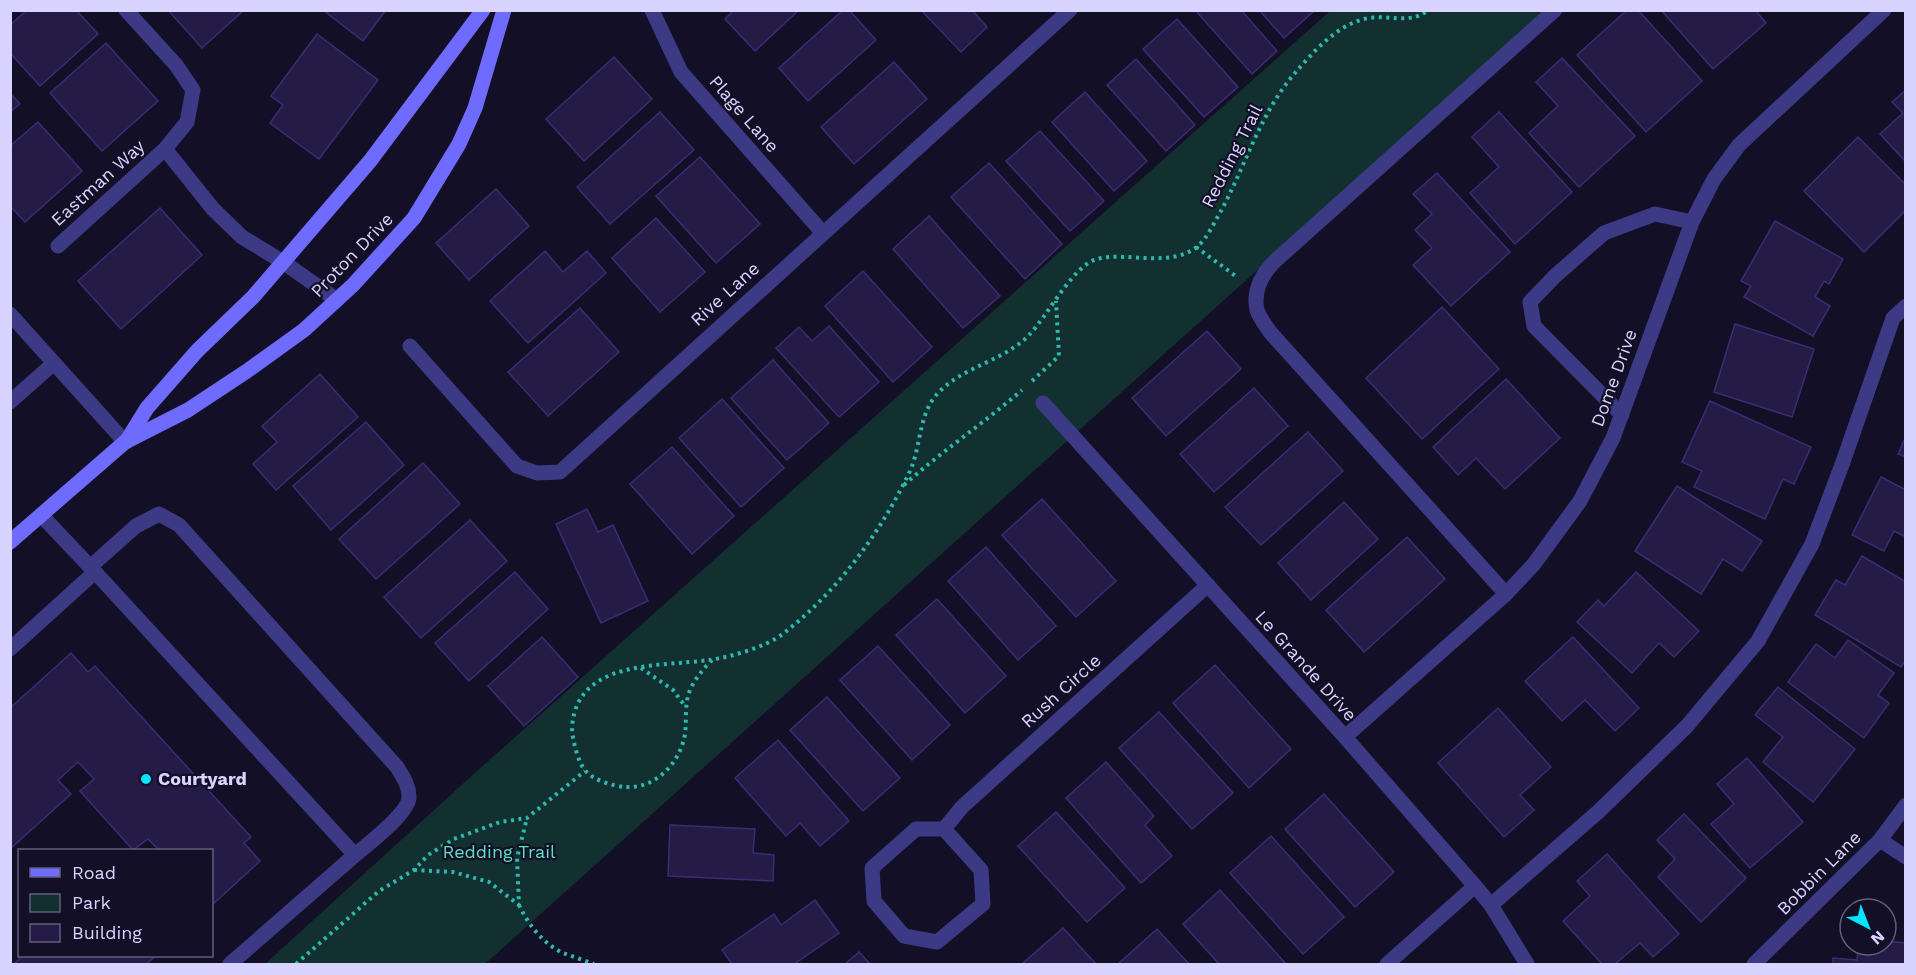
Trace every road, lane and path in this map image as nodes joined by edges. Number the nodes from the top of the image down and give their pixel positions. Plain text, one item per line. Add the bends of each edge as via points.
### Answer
1 (126, 10) edge
2 (483, 10) edge
3 (504, 10) edge
4 (652, 10) edge
5 (1070, 10) edge
6 (1428, 10) edge
7 (1555, 10) edge
8 (1884, 10) edge
9 (165, 148) junction
10 (1692, 222) junction
11 (822, 232) junction
12 (58, 246) dead end
13 (1196, 247) junction
14 (283, 262) junction
15 (1257, 291) junction
16 (337, 300) junction
17 (1056, 300) junction
18 (1905, 306) edge
19 (10, 314) edge
20 (410, 346) dead end
21 (54, 363) junction
22 (10, 402) edge
23 (1043, 403) dead end
24 (1622, 415) junction
25 (125, 442) junction
26 (901, 487) junction
27 (41, 515) junction
28 (10, 542) edge
29 (93, 569) junction
30 (1208, 585) junction
31 (1506, 594) junction
32 (10, 649) edge
33 (711, 660) junction
34 (640, 668) junction
35 (686, 706) junction
36 (1345, 737) junction
37 (585, 771) junction
38 (1905, 805) edge
39 (527, 818) junction
40 (944, 829) junction
41 (1880, 840) junction
42 (355, 855) junction
43 (1905, 857) edge
44 (414, 870) junction
45 (1475, 886) junction
46 (1491, 904) junction
47 (519, 905) junction
48 (230, 964) edge
49 (296, 964) edge
50 (594, 964) edge
51 (1387, 964) edge
52 (1527, 964) edge
53 (1754, 964) edge

1 - 9 street, Eastman Way via 176,65 193,90 187,123
2 - 14 street, Proton Drive via 370,161
3 - 16 street, Proton Drive via 481,89 459,144 414,218
4 - 11 street, Plage Lane via 681,72
5 - 11 street, Rive Lane
6 - 13 path, Redding Trail via 1417,18 1365,18 1347,25 1313,54 1276,99 1208,233
7 - 15 street via 1275,261 1263,273
8 - 10 street, Dome Drive via 1739,145 1714,179
9 - 12 street, Eastman Way
9 - 14 street via 234,230
10 - 24 street, Dome Drive
10 - 24 street via 1655,214 1605,233 1530,302 1534,326
11 - 20 street, Rive Lane via 560,472 537,473 517,466
13 - 15 path
13 - 17 path via 1147,260 1096,259 1079,271
14 - 16 street
14 - 25 street, Proton Drive via 197,351 154,400
15 - 31 street via 1257,311 1270,332
16 - 25 street, Proton Drive via 304,330 247,371 188,410
17 - 26 path via 1015,347 954,380 930,402 918,452
17 - 26 path via 1059,356 988,419
18 - 46 street via 1893,318 1812,544 1758,641 1687,726 1598,812
19 - 21 street
21 - 22 street
21 - 25 street
23 - 30 street, Le Grande Drive
24 - 31 street, Dome Drive via 1580,501 1534,564
25 - 27 street, Proton Drive
26 - 33 path via 854,562 805,615 764,645
27 - 28 street, Proton Drive
27 - 29 street
29 - 32 street
29 - 42 street
29 - 42 street via 136,526 159,514 179,525 397,767 408,784 409,800 399,815
30 - 36 street, Le Grande Drive
30 - 40 street, Rush Circle via 962,807
31 - 36 street, Dome Drive
33 - 34 path
33 - 35 path via 691,688
34 - 35 path via 673,690
34 - 37 path via 612,673 590,687 576,707 572,735
35 - 37 path via 679,756 659,778 636,788 617,786
36 - 45 street, Le Grande Drive
37 - 39 path
38 - 41 street, Bobbin Lane
39 - 44 path via 500,822 454,839 428,855
39 - 47 path via 517,858
40 - 40 street via 916,829 872,868 874,902 904,936 937,942 983,904 981,870
41 - 43 street
41 - 53 street, Bobbin Lane
42 - 48 street
44 - 47 path via 453,872 489,882
44 - 49 path via 379,891
45 - 46 street, Le Grande Drive
45 - 51 street
46 - 52 street, Le Grande Drive
47 - 50 path via 526,921 547,943

